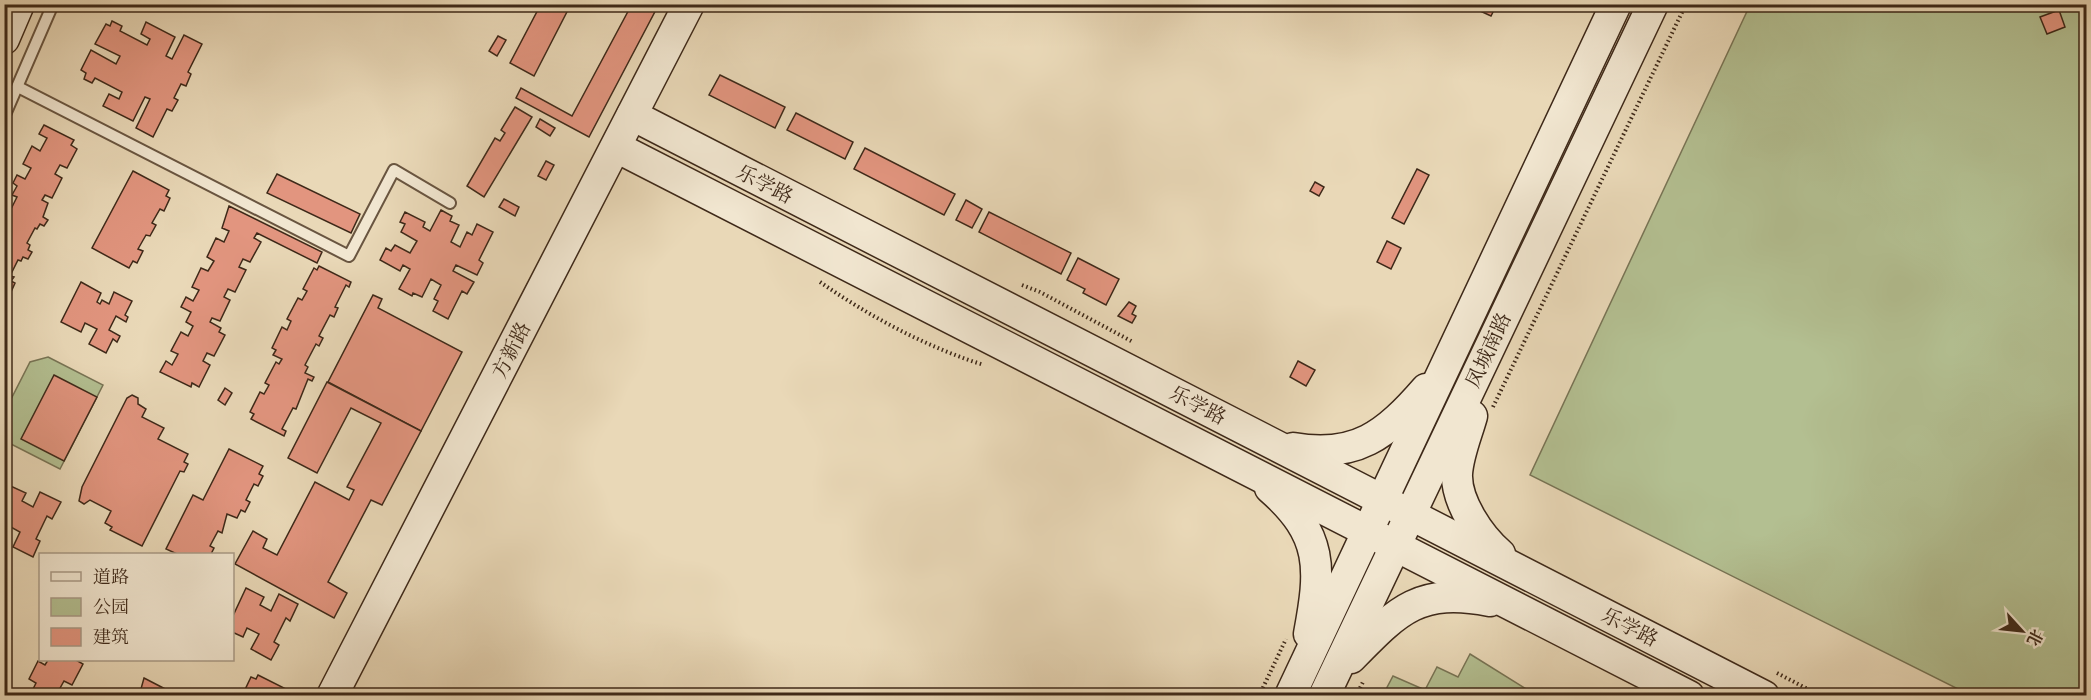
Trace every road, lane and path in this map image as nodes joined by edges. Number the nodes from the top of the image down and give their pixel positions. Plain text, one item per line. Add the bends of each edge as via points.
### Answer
1 (19, 4) edge
2 (53, 4) edge
3 (689, 4) edge
4 (1616, 4) edge
5 (1653, 4) edge
6 (1686, 4) edge
7 (4, 39) edge
8 (18, 87) junction
9 (632, 115) junction
10 (4, 117) edge
11 (616, 147) junction
12 (450, 203) dead end
13 (817, 279) dead end
14 (1018, 284) dead end
15 (1457, 345) junction
16 (1141, 347) dead end
17 (1484, 359) junction
18 (990, 367) dead end
19 (1492, 410) dead end
20 (1270, 442) junction
21 (1252, 472) junction
22 (1383, 500) junction
23 (1410, 514) junction
24 (1369, 531) junction
25 (1395, 545) junction
26 (1532, 576) junction
27 (1516, 606) junction
28 (1287, 637) dead end
29 (1365, 677) dead end
30 (1766, 682) edge
31 (1296, 683) edge
32 (1336, 692) edge
33 (333, 696) edge
34 (1258, 696) edge
35 (1689, 696) edge
36 (1821, 696) edge

1 - 7 street
2 - 8 lane
3 - 9 street, 方新路
4 - 15 street, 凤城南路
5 - 17 street, 凤城南路
6 - 19 path
8 - 10 lane
8 - 12 lane via 349,256 394,170
9 - 11 street, 方新路
9 - 20 street, 乐学路
11 - 21 street, 乐学路
11 - 33 street, 方新路
13 - 18 path via 854,305 957,357
14 - 16 path via 1050,297
15 - 20 street via 1426,390 1398,420 1365,443 1318,452
15 - 22 street, 凤城南路
17 - 23 street, 凤城南路
17 - 26 street via 1457,474 1459,492 1490,545
20 - 22 street, 乐学路
21 - 24 street, 乐学路
21 - 31 street via 1305,528 1318,564 1316,594
22 - 23 street, 乐学路
22 - 24 street, 凤城南路
23 - 25 street, 凤城南路
23 - 26 street, 乐学路
24 - 25 street, 乐学路
24 - 31 street, 凤城南路
25 - 27 street, 乐学路
25 - 32 street, 凤城南路
26 - 30 street, 乐学路
27 - 32 street via 1445,597 1402,610 1384,623
27 - 35 street, 乐学路
28 - 34 path
29 - 32 path
30 - 36 path

